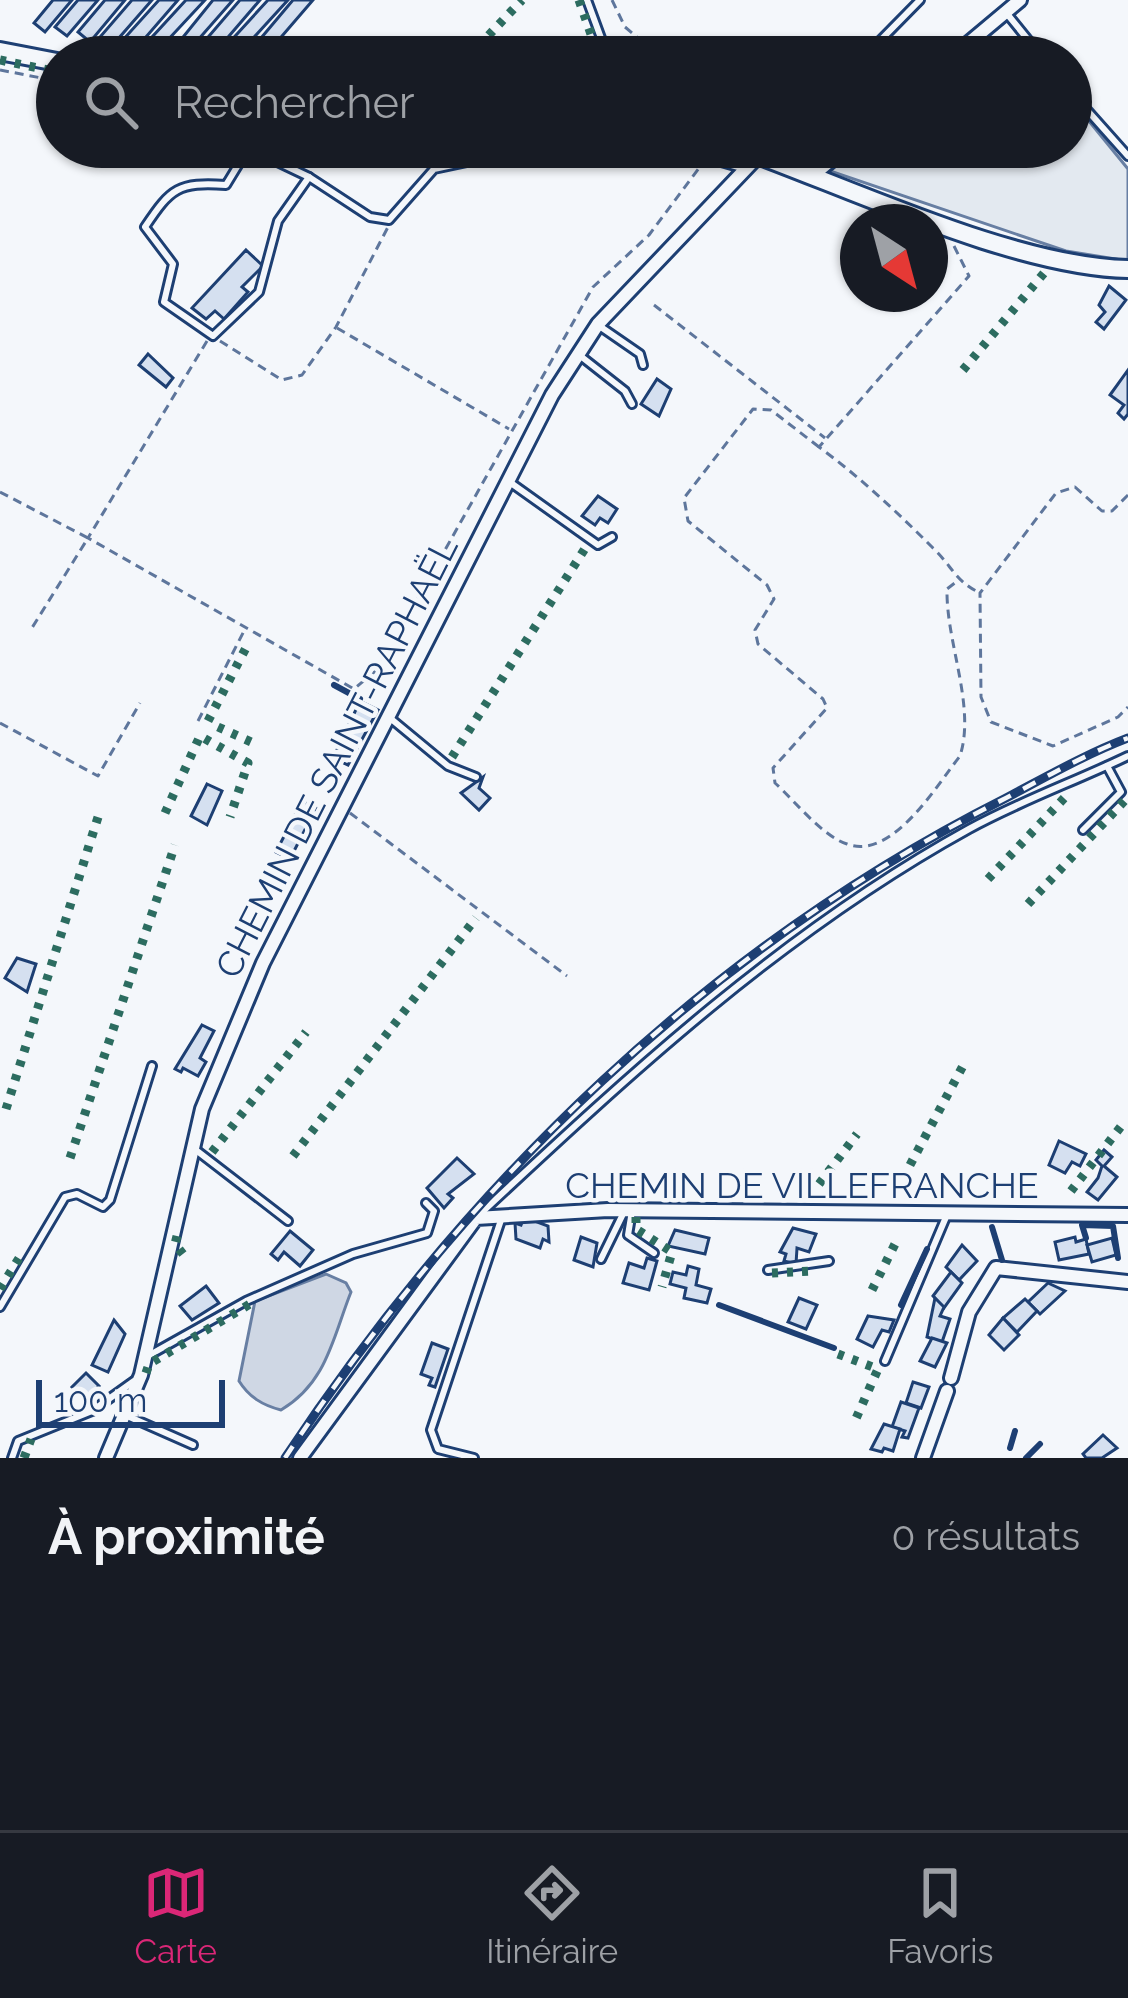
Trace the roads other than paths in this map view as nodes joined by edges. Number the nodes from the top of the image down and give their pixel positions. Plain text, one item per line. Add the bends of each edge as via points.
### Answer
1 (587, 0) edge
2 (920, 0) edge
3 (1020, 0) edge
4 (1005, 12) junction
5 (600, 36) edge
6 (885, 36) edge
7 (977, 36) edge
8 (1025, 36) edge
9 (0, 51) edge
10 (36, 58) edge
11 (1092, 116) edge
12 (1128, 156) edge
13 (237, 168) edge
14 (289, 168) edge
15 (439, 168) edge
16 (747, 168) edge
17 (789, 168) edge
18 (822, 168) edge
19 (812, 176) junction
20 (308, 177) junction
21 (1128, 269) edge
22 (598, 324) junction
23 (578, 354) junction
24 (644, 365) dead end
25 (632, 404) dead end
26 (508, 481) junction
27 (612, 537) dead end
28 (387, 716) junction
29 (1128, 756) edge
30 (1107, 766) junction
31 (476, 777) dead end
32 (1083, 830) dead end
33 (152, 1066) dead end
34 (193, 1148) junction
35 (1128, 1200) edge
36 (426, 1203) dead end
37 (629, 1210) junction
38 (1125, 1215) edge
39 (502, 1216) junction
40 (946, 1217) junction
41 (476, 1218) junction
42 (288, 1221) dead end
43 (654, 1253) dead end
44 (601, 1259) dead end
45 (830, 1261) dead end
46 (768, 1270) dead end
47 (1128, 1282) edge
48 (0, 1307) edge
49 (146, 1357) junction
50 (885, 1361) dead end
51 (141, 1375) junction
52 (125, 1414) junction
53 (193, 1445) dead end
54 (12, 1458) edge
55 (106, 1458) edge
56 (300, 1458) edge
57 (474, 1458) edge
58 (923, 1458) edge

1 - 5 lane
2 - 6 lane
3 - 4 street
4 - 7 street
4 - 8 lane
9 - 10 street
11 - 12 lane
13 - 20 lane via 226,185 192,183 168,193 145,227 172,264 164,302 213,336 259,292 278,220
14 - 20 lane
15 - 20 lane via 389,220 370,218
16 - 22 street, CHEMIN DE SAINT-RAPHAËL
17 - 19 street
18 - 19 street
19 - 21 street via 974,234
22 - 23 street, CHEMIN DE SAINT-RAPHAËL
22 - 24 lane
23 - 25 lane
23 - 26 street, CHEMIN DE SAINT-RAPHAËL
26 - 27 lane via 598,545
26 - 28 street, CHEMIN DE SAINT-RAPHAËL
28 - 31 lane via 448,766
28 - 34 street, CHEMIN DE SAINT-RAPHAËL via 263,963
29 - 30 lane
30 - 32 lane via 1121,793
30 - 41 lane via 972,827 810,929 659,1047
33 - 48 lane via 110,1200 103,1207 65,1197
34 - 42 lane
34 - 49 street, CHEMIN DE SAINT-RAPHAËL
35 - 38 street
36 - 49 lane via 434,1211 427,1233 302,1276
37 - 39 street, CHEMIN DE VILLEFRANCHE
37 - 40 street, CHEMIN DE VILLEFRANCHE
37 - 43 lane via 628,1235
37 - 44 lane
38 - 40 street, CHEMIN DE VILLEFRANCHE
39 - 41 street, CHEMIN DE VILLEFRANCHE
39 - 57 lane via 431,1430 438,1449
40 - 50 lane
41 - 56 street
45 - 46 lane
47 - 58 street via 996,1268 969,1312
49 - 51 street, CHEMIN DE SAINT-RAPHAËL
51 - 52 street, CHEMIN DE SAINT-RAPHAËL
51 - 54 lane via 92,1411 18,1441
52 - 53 lane
52 - 55 street, CHEMIN DE SAINT-RAPHAËL

